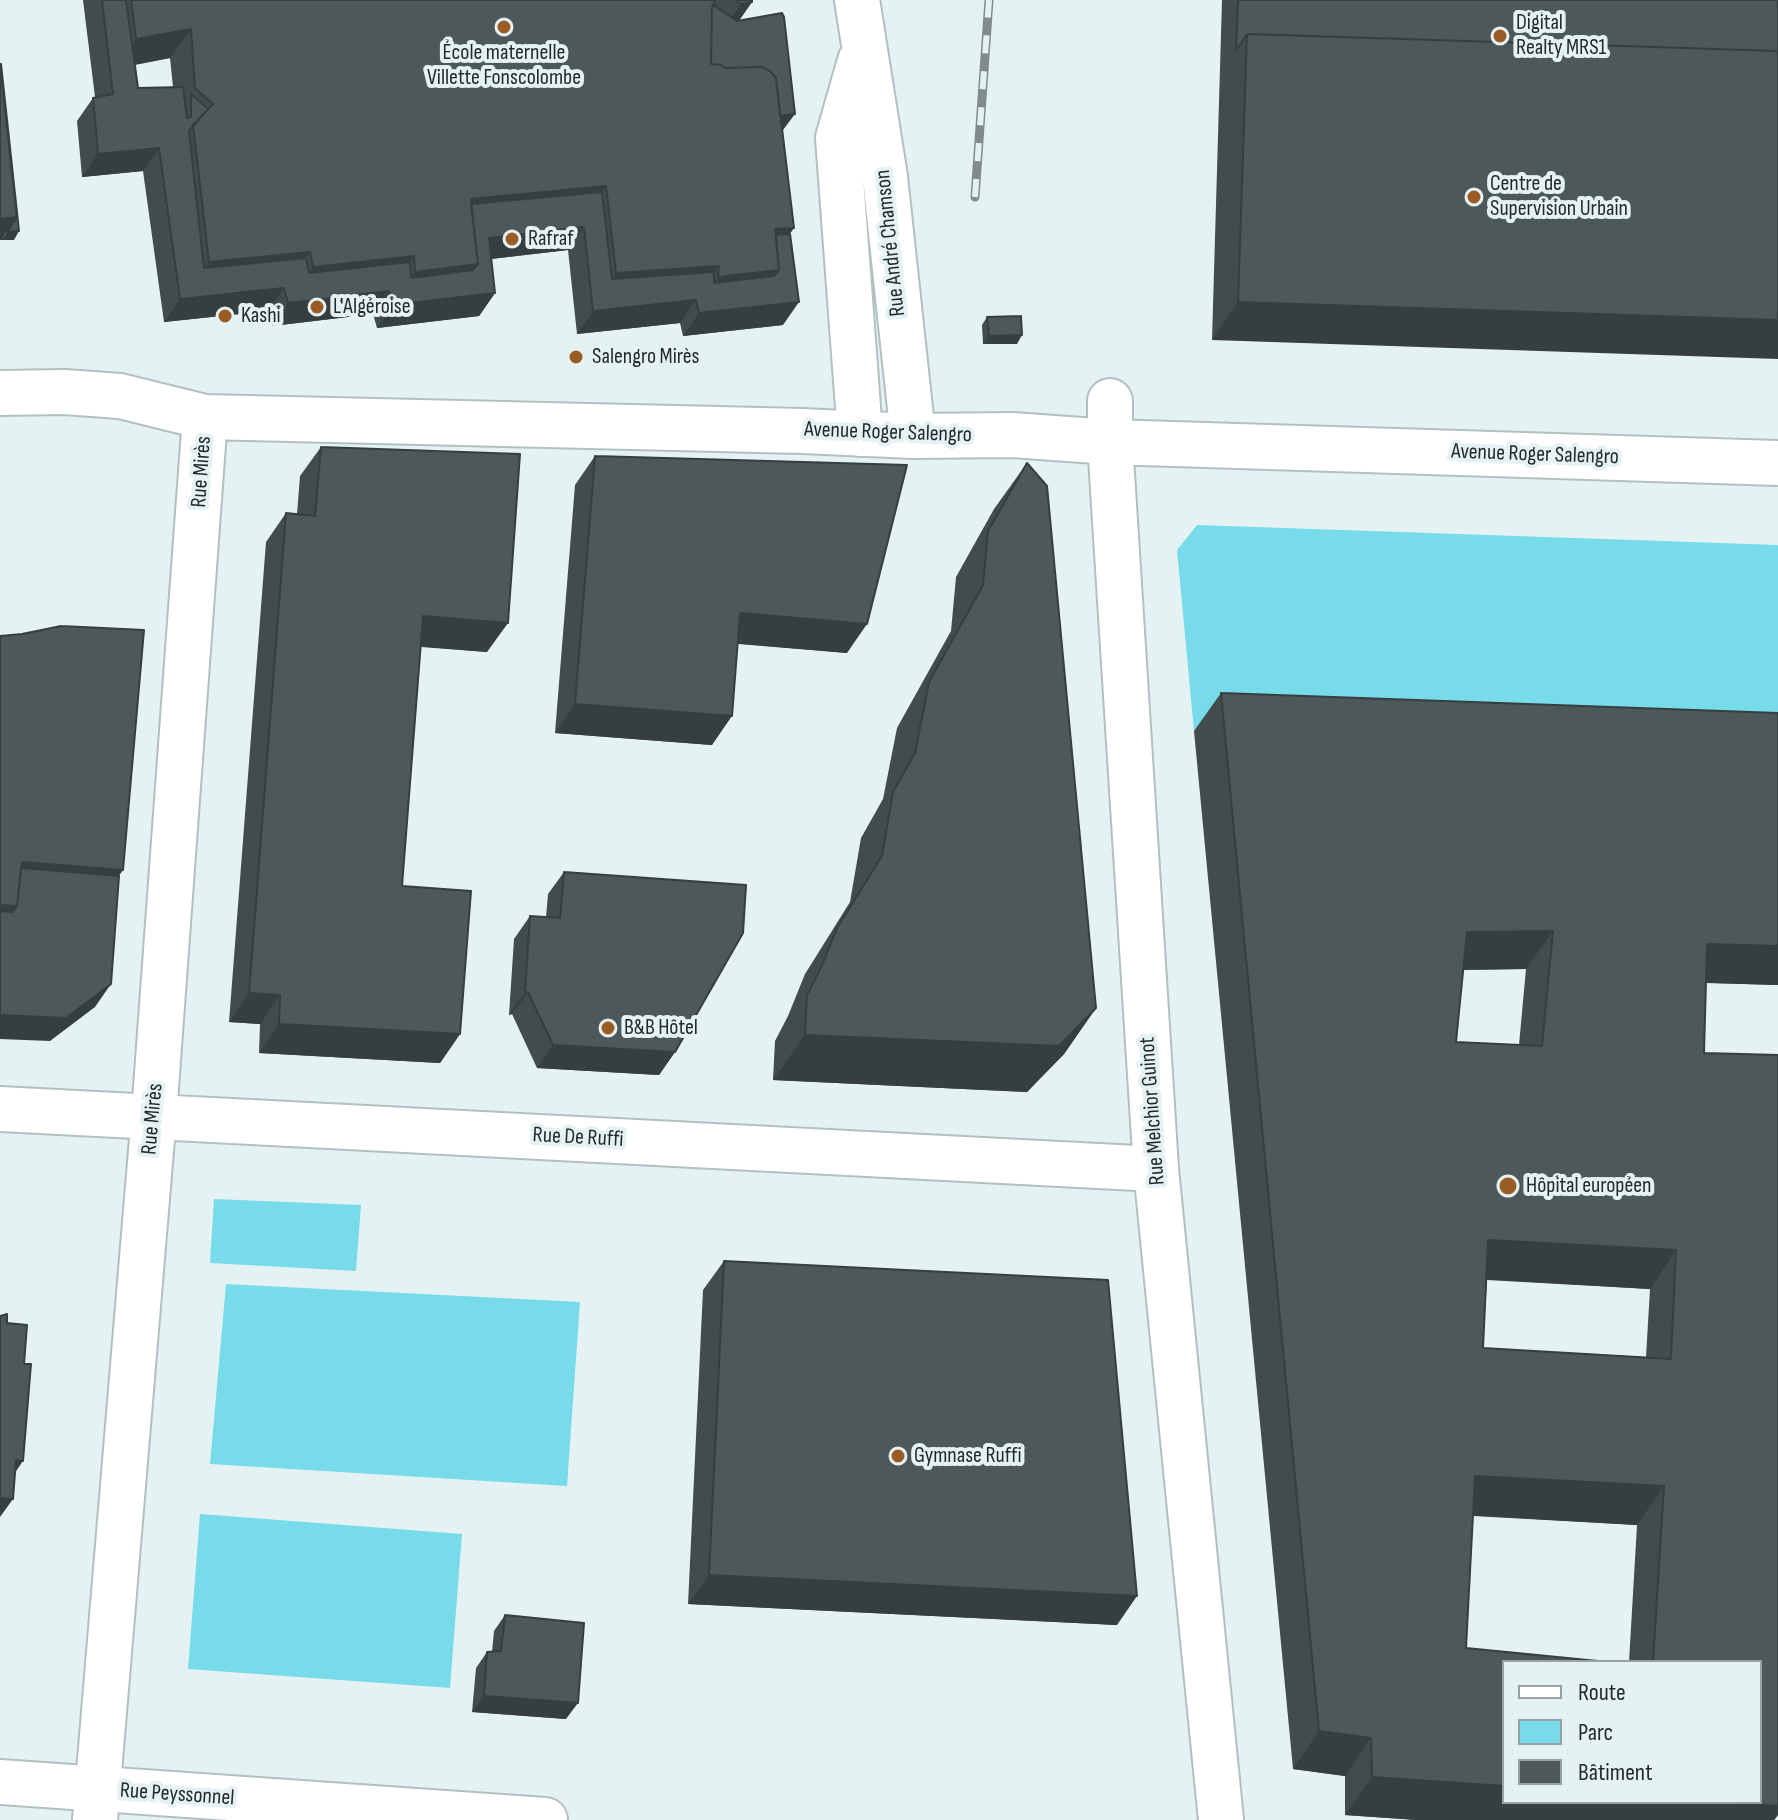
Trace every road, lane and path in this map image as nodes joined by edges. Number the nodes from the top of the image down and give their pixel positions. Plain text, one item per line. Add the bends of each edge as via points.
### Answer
1 (857, 0) edge
2 (863, 52) junction
3 (0, 393) edge
4 (205, 417) junction
5 (1110, 422) junction
6 (860, 434) junction
7 (913, 436) junction
8 (1778, 463) edge
9 (0, 1109) edge
10 (154, 1115) junction
11 (1156, 1169) junction
12 (0, 1782) edge
13 (97, 1805) edge
14 (545, 1820) edge
15 (1221, 1820) edge

1 - 2 street, Rue André Chamson
2 - 6 street, Rue André Chamson via 838,138
2 - 7 street, Rue André Chamson via 885,177
3 - 4 street, Avenue Roger Salengro via 120,396
4 - 6 street, Avenue Roger Salengro
4 - 10 street, Rue Mirès
5 - 7 street, Avenue Roger Salengro via 1012,435
5 - 8 street, Avenue Roger Salengro
5 - 11 street, Rue Melchior Guinot
6 - 7 street, Avenue Roger Salengro
9 - 10 street, Rue De Ruffi
10 - 11 street, Rue De Ruffi
10 - 13 street, Rue Mirès
11 - 15 street, Rue Melchior Guinot
12 - 13 street, Rue Peyssonnel
13 - 14 street, Rue Peyssonnel

